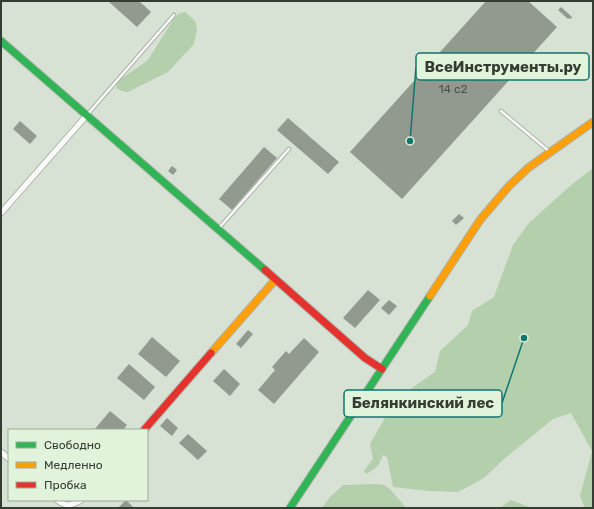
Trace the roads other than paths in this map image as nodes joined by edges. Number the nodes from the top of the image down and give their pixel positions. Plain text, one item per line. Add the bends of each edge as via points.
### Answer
1 (174, 15) dead end
2 (1, 41) edge
3 (501, 111) dead end
4 (87, 115) junction
5 (593, 122) edge
6 (289, 149) dead end
7 (550, 153) junction
8 (1, 213) edge
9 (218, 229) junction
10 (275, 280) junction
11 (382, 369) junction
12 (145, 429) edge
13 (58, 501) edge
14 (79, 501) edge
15 (68, 507) edge
16 (290, 508) edge

1 - 4 lane
2 - 4 street
3 - 7 lane
4 - 8 street
4 - 9 street
5 - 7 street
6 - 9 lane
7 - 11 street via 519,175 480,220
9 - 10 street
10 - 11 street via 365,358
10 - 12 street
11 - 16 street
13 - 15 street
14 - 15 street

